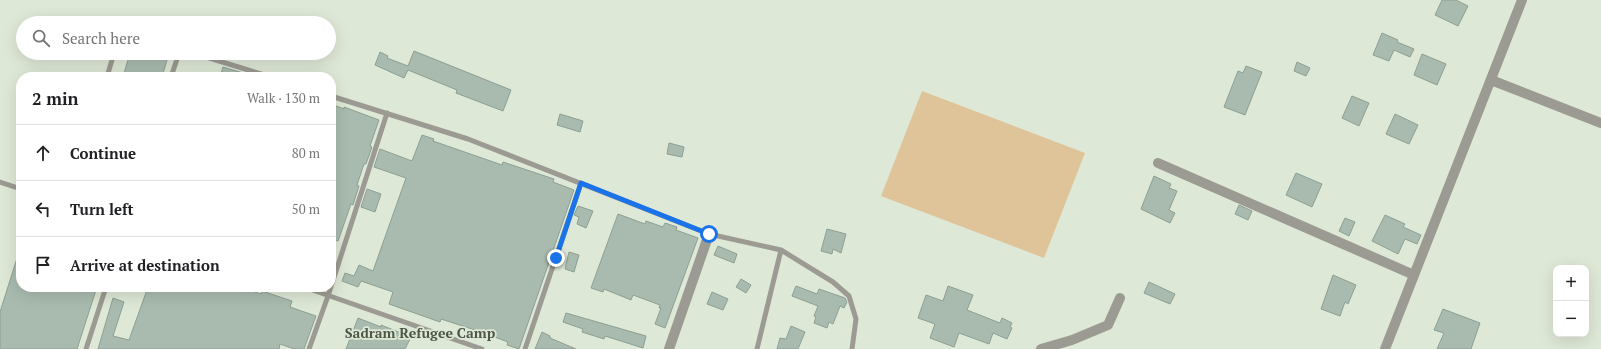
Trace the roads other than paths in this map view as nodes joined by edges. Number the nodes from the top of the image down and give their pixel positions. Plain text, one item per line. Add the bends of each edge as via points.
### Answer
1 (1522, 0) edge
2 (112, 60) edge
3 (177, 60) edge
4 (215, 60) edge
5 (108, 72) edge
6 (173, 72) edge
7 (254, 72) edge
8 (1491, 80) junction
9 (336, 98) edge
10 (387, 113) junction
11 (1601, 123) edge
12 (1158, 163) dead end
13 (0, 182) edge
14 (581, 183) junction
15 (16, 187) edge
16 (709, 234) junction
17 (780, 250) junction
18 (336, 271) edge
19 (1414, 275) junction
20 (104, 292) edge
21 (317, 292) edge
22 (329, 292) edge
23 (328, 296) junction
24 (1120, 298) dead end
25 (86, 349) edge
26 (309, 349) edge
27 (482, 349) edge
28 (525, 349) edge
29 (668, 349) edge
30 (757, 349) edge
31 (852, 349) edge
32 (1041, 349) edge
33 (1385, 349) edge

1 - 8 street
2 - 5 lane
3 - 6 lane
4 - 7 lane
8 - 11 street
8 - 19 street
9 - 10 lane
10 - 14 lane via 468,139
10 - 18 lane
12 - 19 street
13 - 15 lane
14 - 16 lane
14 - 28 lane
16 - 17 lane
16 - 29 street
17 - 30 lane
17 - 31 lane via 833,282 849,296 856,319
19 - 33 street
20 - 25 lane
21 - 23 lane
22 - 23 lane
23 - 26 lane
23 - 27 lane
24 - 32 street via 1108,325

